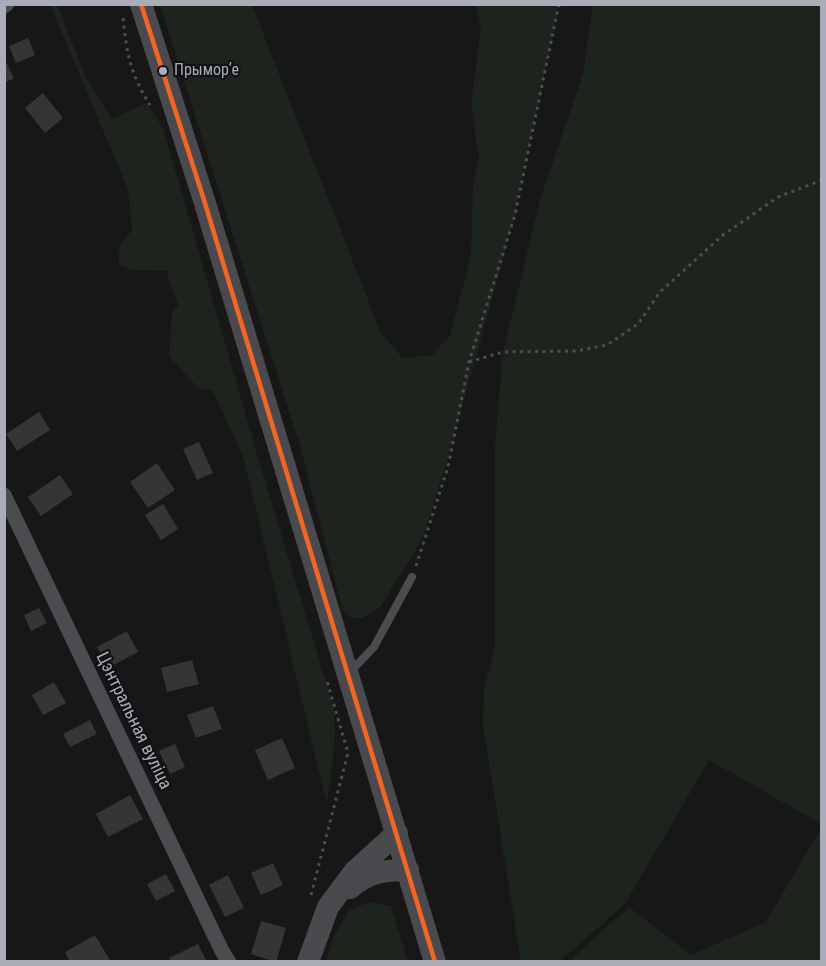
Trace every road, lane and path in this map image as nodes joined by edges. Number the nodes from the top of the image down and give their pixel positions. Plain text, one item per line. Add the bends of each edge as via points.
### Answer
1 (559, 4) edge
2 (132, 10) edge
3 (153, 109) dead end
4 (822, 180) edge
5 (469, 362) junction
6 (4, 495) edge
7 (412, 577) joint
8 (348, 674) junction
9 (325, 676) dead end
10 (397, 833) junction
11 (408, 870) junction
12 (319, 902) junction
13 (229, 962) edge
14 (308, 962) edge
15 (435, 962) edge

1 - 5 path via 515,215
2 - 3 path via 127,51 136,82
2 - 8 main road via 204,200
4 - 5 path via 778,197 723,235 660,292 638,324 607,345 576,351 503,352
5 - 7 path via 448,467
6 - 13 street, Цэнтральная вуліца
7 - 8 lane via 374,647
8 - 10 main road
9 - 12 path via 348,753
10 - 11 main road
10 - 12 main road
11 - 12 main road via 384,870
11 - 15 main road
12 - 14 main road

